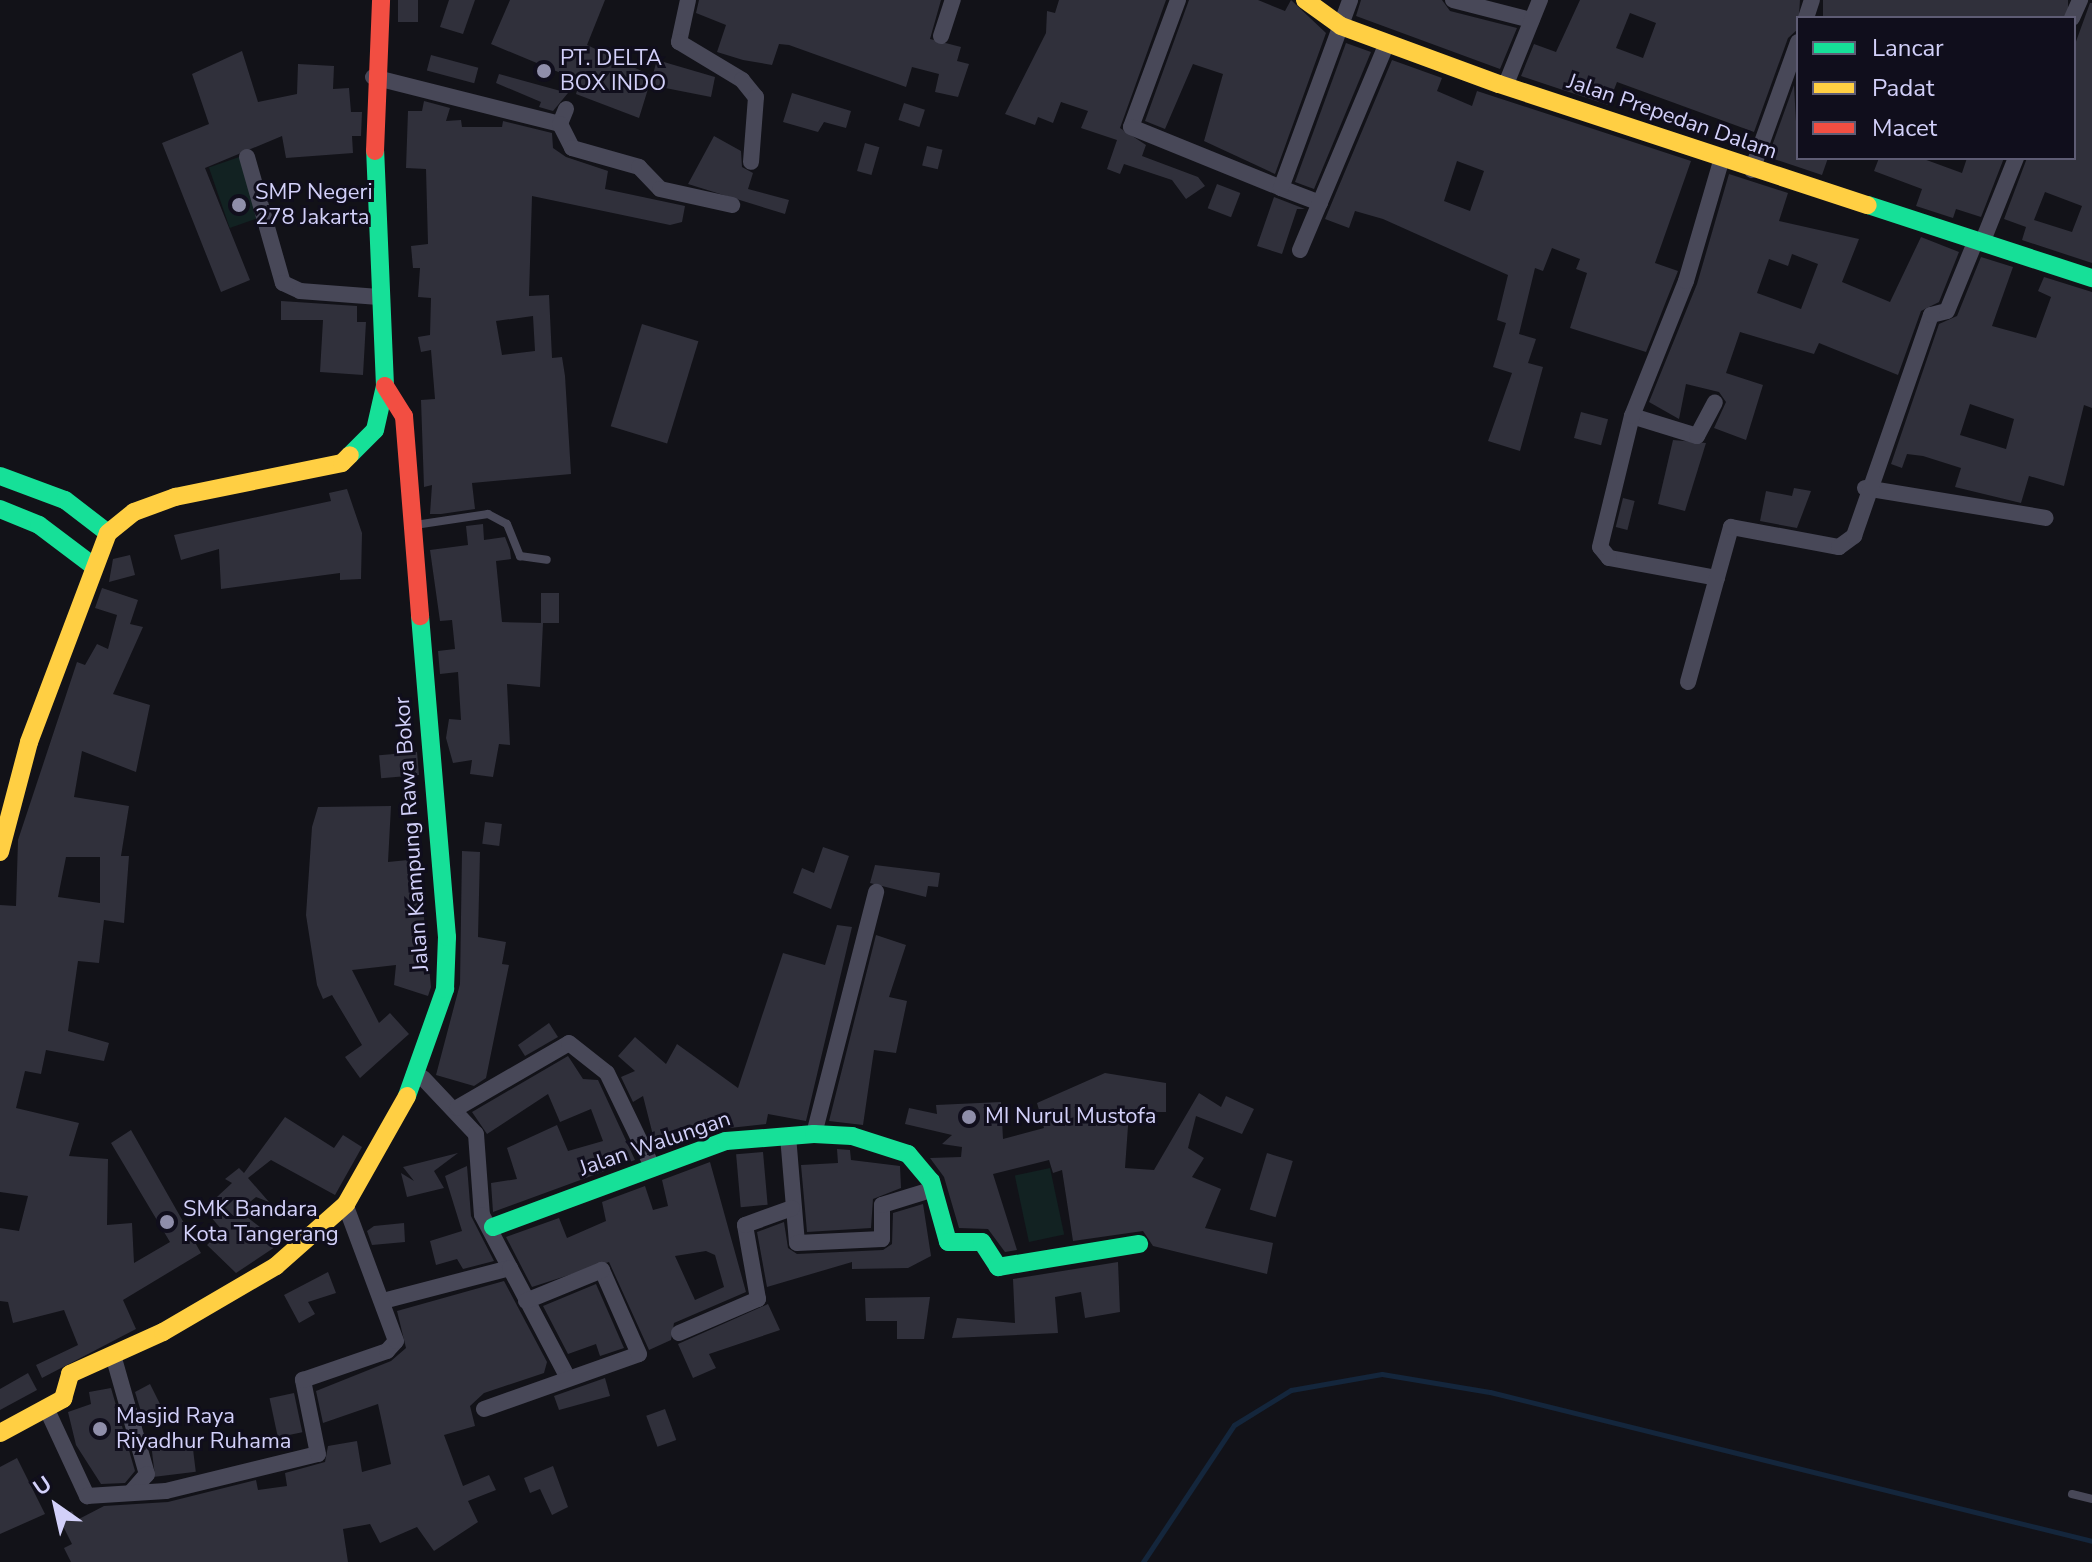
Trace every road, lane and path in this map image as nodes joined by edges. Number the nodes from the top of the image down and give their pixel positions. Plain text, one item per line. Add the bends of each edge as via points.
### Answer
1 (381, 0) edge
2 (688, 0) edge
3 (953, 0) edge
4 (1178, 0) edge
5 (1305, 0) edge
6 (1350, 0) edge
7 (1453, 0) edge
8 (1540, 0) edge
9 (1531, 20) junction
10 (1341, 26) junction
11 (941, 36) dead end
12 (1387, 43) junction
13 (1796, 48) edge
14 (386, 79) junction
15 (1506, 84) junction
16 (247, 157) dead end
17 (2015, 160) edge
18 (1721, 161) junction
19 (751, 162) dead end
20 (1752, 170) junction
21 (1281, 188) junction
22 (1320, 203) junction
23 (732, 205) dead end
24 (1979, 241) junction
25 (1300, 250) dead end
26 (2092, 278) edge
27 (379, 297) junction
28 (385, 386) junction
29 (1715, 402) dead end
30 (1632, 416) junction
31 (0, 476) edge
32 (1865, 488) junction
33 (0, 509) edge
34 (2046, 518) dead end
35 (423, 524) junction
36 (108, 533) junction
37 (547, 560) dead end
38 (92, 565) junction
39 (1717, 578) junction
40 (1688, 682) dead end
41 (0, 852) edge
42 (876, 892) dead end
43 (426, 1080) junction
44 (457, 1108) junction
45 (814, 1134) junction
46 (788, 1136) junction
47 (653, 1168) junction
48 (934, 1189) junction
49 (792, 1208) junction
50 (349, 1212) junction
51 (493, 1227) junction
52 (1139, 1244) dead end
53 (510, 1268) junction
54 (383, 1301) junction
55 (526, 1301) junction
56 (679, 1333) dead end
57 (113, 1355) junction
58 (568, 1378) junction
59 (484, 1409) dead end
60 (49, 1413) junction
61 (0, 1433) edge
62 (132, 1491) junction
63 (2072, 1494) dead end
64 (2092, 1499) edge

1 - 14 street
2 - 19 street via 679,42 742,80 759,105
3 - 11 street
4 - 21 street via 1131,127
5 - 10 street, Jalan Prepedan Dalam
6 - 10 street
7 - 9 street
8 - 9 street
9 - 15 street
10 - 12 street, Jalan Prepedan Dalam
10 - 21 street
12 - 15 street, Jalan Prepedan Dalam
12 - 22 street
13 - 20 street
14 - 23 street via 563,117 572,148 639,167 660,189
14 - 27 street
15 - 18 street, Jalan Prepedan Dalam
16 - 27 street via 283,283
17 - 24 street
18 - 20 street, Jalan Prepedan Dalam
18 - 30 street via 1686,281
20 - 24 street, Jalan Prepedan Dalam
21 - 22 street
22 - 25 street
24 - 26 street, Jalan Prepedan Dalam
24 - 32 street via 1947,311 1931,315
27 - 28 street
28 - 35 street, Jalan Kampung Rawa Bokor via 404,416
28 - 36 street via 375,430 352,457 175,497 134,512
29 - 30 street via 1697,436
30 - 39 street via 1601,553
31 - 36 street via 65,500
32 - 34 street
32 - 39 street via 1847,542 1812,545 1733,526
33 - 38 street via 39,525
35 - 37 lane via 488,514 507,524 520,556
35 - 43 street, Jalan Kampung Rawa Bokor via 448,965
36 - 38 street
38 - 41 street via 29,742
39 - 40 street
42 - 45 street
43 - 44 street
43 - 50 street, Jalan Kampung Rawa Bokor
44 - 47 street via 569,1043 607,1073
44 - 51 street via 476,1134 482,1215
45 - 46 street, Jalan Walungan
45 - 48 street, Jalan Walungan via 896,1146 921,1164
46 - 47 street, Jalan Walungan via 726,1141
46 - 49 street
47 - 51 street, Jalan Walungan
48 - 49 street via 882,1205 880,1240 797,1243
48 - 52 street, Jalan Walungan via 948,1242 982,1242 998,1267
49 - 56 street via 745,1225 758,1299
50 - 54 street
50 - 57 street, Jalan Kampung Rawa Bokor via 267,1272
51 - 53 street
53 - 54 street
53 - 55 street
54 - 62 street via 396,1334 392,1348 303,1380 318,1454 166,1491
55 - 58 street
55 - 58 street via 605,1273 640,1353
57 - 60 street, Jalan Kampung Rawa Bokor via 67,1386
57 - 62 street via 147,1474
58 - 59 street
60 - 61 street, Jalan Kampung Rawa Bokor
60 - 62 street via 82,1492
63 - 64 lane

